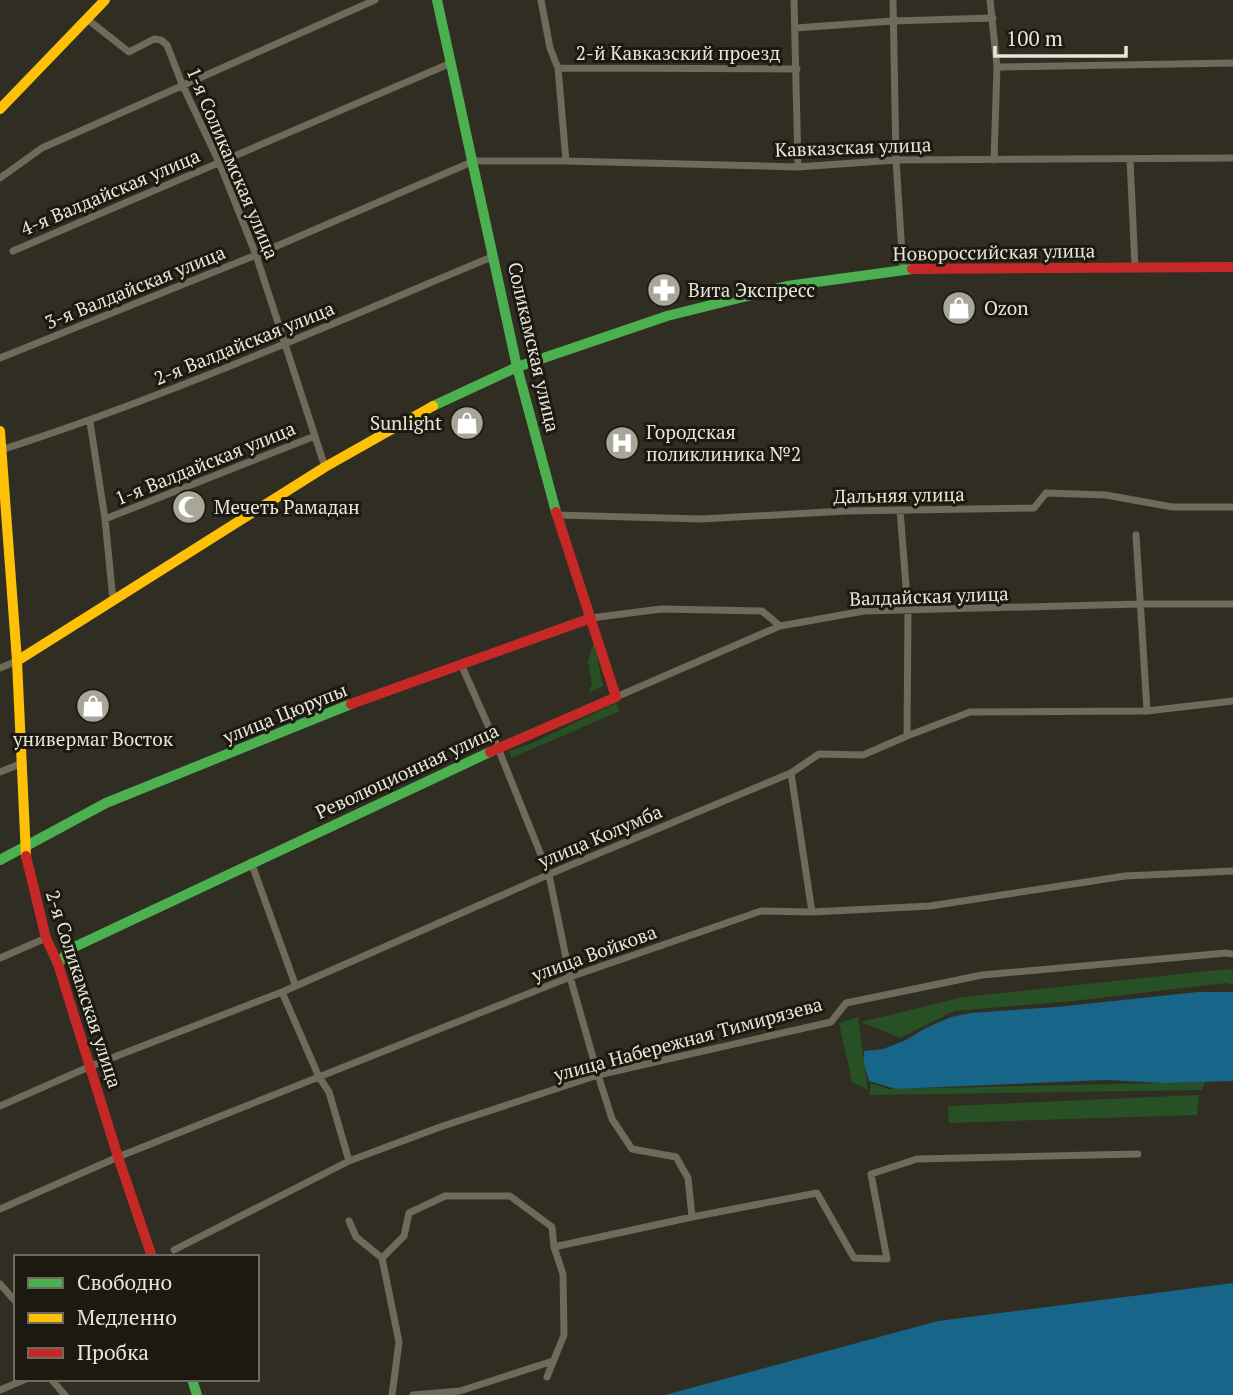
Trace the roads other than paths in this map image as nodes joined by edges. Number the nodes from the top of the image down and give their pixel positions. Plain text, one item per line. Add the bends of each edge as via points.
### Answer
1 (105, 0) edge
2 (375, 0) edge
3 (437, 0) edge
4 (541, 0) edge
5 (794, 0) edge
6 (893, 0) edge
7 (990, 0) edge
8 (993, 18) junction
9 (87, 19) junction
10 (893, 21) junction
11 (796, 28) junction
12 (452, 63) junction
13 (1233, 63) edge
14 (997, 67) junction
15 (558, 68) junction
16 (797, 69) junction
17 (182, 84) junction
18 (0, 109) edge
19 (1233, 158) edge
20 (1130, 159) junction
21 (896, 160) junction
22 (994, 160) junction
23 (474, 161) junction
24 (566, 161) junction
25 (219, 162) junction
26 (798, 167) junction
27 (0, 177) edge
28 (13, 251) dead end
29 (256, 255) junction
30 (495, 256) junction
31 (1135, 267) junction
32 (1233, 267) edge
33 (903, 269) junction
34 (285, 344) junction
35 (0, 358) edge
36 (517, 367) junction
37 (90, 422) junction
38 (0, 431) edge
39 (316, 436) junction
40 (1, 457) edge
41 (325, 467) junction
42 (1233, 507) edge
43 (900, 510) junction
44 (557, 515) junction
45 (106, 519) junction
46 (1136, 535) dead end
47 (12, 573) junction
48 (0, 578) edge
49 (113, 600) junction
50 (1140, 604) junction
51 (1233, 604) edge
52 (908, 611) junction
53 (591, 618) junction
54 (779, 626) junction
55 (17, 661) junction
56 (461, 664) junction
57 (0, 668) edge
58 (616, 697) junction
59 (1233, 701) edge
60 (1147, 711) junction
61 (907, 736) junction
62 (498, 748) junction
63 (20, 764) junction
64 (0, 772) edge
65 (791, 773) junction
66 (24, 849) junction
67 (0, 860) edge
68 (251, 862) junction
69 (1233, 871) edge
70 (550, 875) junction
71 (812, 912) junction
72 (46, 938) junction
73 (1233, 954) edge
74 (0, 958) edge
75 (58, 964) junction
76 (570, 977) junction
77 (295, 984) junction
78 (282, 992) junction
79 (91, 1066) junction
80 (597, 1075) junction
81 (319, 1077) junction
82 (0, 1106) edge
83 (1138, 1154) dead end
84 (118, 1157) junction
85 (349, 1161) junction
86 (0, 1209) edge
87 (692, 1217) junction
88 (349, 1221) dead end
89 (554, 1247) junction
90 (174, 1250) dead end
91 (151, 1255) edge
92 (382, 1258) junction
93 (0, 1285) edge
94 (14, 1300) edge
95 (553, 1361) junction
96 (547, 1377) dead end
97 (21, 1381) edge
98 (53, 1381) edge
99 (0, 1390) edge
100 (65, 1395) edge
101 (392, 1395) edge
102 (413, 1395) edge

1 - 9 main road
2 - 17 street
3 - 12 main road, Соликамская улица
4 - 15 street
5 - 11 street
6 - 10 street
7 - 8 street
8 - 10 street
8 - 14 street
9 - 17 street, 1-я Соликамская улица via 129,52 161,40
9 - 18 main road
10 - 11 street
10 - 21 street
11 - 16 street
12 - 23 main road, Соликамская улица
12 - 25 street, 4-я Валдайская улица
13 - 14 street
14 - 22 street
15 - 16 street, 2-й Кавказский проезд
15 - 24 street
16 - 26 street
17 - 25 street, 1-я Соликамская улица
17 - 27 street via 42,148
19 - 20 street, Кавказская улица
20 - 22 street, Кавказская улица
20 - 31 street
21 - 22 street, Кавказская улица
21 - 26 street, Кавказская улица
21 - 33 street
23 - 24 street, Кавказская улица
23 - 29 street, 3-я Валдайская улица
23 - 30 main road, Соликамская улица
24 - 26 street, Кавказская улица
25 - 28 street, 4-я Валдайская улица
25 - 29 street, 1-я Соликамская улица
29 - 34 street, 1-я Соликамская улица
29 - 35 street, 3-я Валдайская улица
30 - 34 street, 2-я Валдайская улица
30 - 36 main road, Соликамская улица
31 - 32 main road, Новороссийская улица
31 - 33 main road, Новороссийская улица
33 - 36 main road, Новороссийская улица via 787,286 679,313
34 - 37 street, 2-я Валдайская улица
34 - 39 street, 1-я Соликамская улица
36 - 41 main road, Новороссийская улица via 417,413
36 - 44 main road, Соликамская улица
37 - 40 street, 2-я Валдайская улица
37 - 45 street
38 - 40 main road, 2-я Соликамская улица
39 - 41 street, 1-я Соликамская улица
39 - 45 street, 1-я Валдайская улица
40 - 47 main road, 2-я Соликамская улица
41 - 49 main road, Новороссийская улица
42 - 43 street, Дальняя улица via 1172,506 1106,495 1046,493 1034,508
43 - 44 street, Дальняя улица via 701,519
43 - 52 street
44 - 53 main road, Соликамская улица
45 - 49 street
46 - 50 street
47 - 48 street
47 - 55 main road, 2-я Соликамская улица
49 - 55 main road, Новороссийская улица
50 - 51 street, Валдайская улица
50 - 52 street, Валдайская улица
50 - 60 street
52 - 54 street, Валдайская улица via 864,611
52 - 61 street
53 - 54 street via 661,609 762,611
53 - 56 main road, улица Цюрупы
53 - 58 main road, Соликамская улица
54 - 58 street, Революционная улица
55 - 57 street
55 - 63 main road, 2-я Соликамская улица
56 - 62 street
56 - 66 main road, улица Цюрупы via 106,803
58 - 62 main road, Революционная улица
59 - 60 street, улица Колумба
60 - 61 street, улица Колумба via 970,712
61 - 65 street, улица Колумба via 863,755 819,754
62 - 68 main road, Революционная улица
62 - 70 street
63 - 64 street
63 - 66 main road, 2-я Соликамская улица
65 - 70 street, улица Колумба
65 - 71 street
66 - 67 main road, улица Цюрупы
66 - 72 main road, 2-я Соликамская улица
68 - 75 main road, Революционная улица via 70,949
68 - 77 street
69 - 71 street, улица Войкова via 1125,876 930,906
70 - 76 street
70 - 77 street, улица Колумба
71 - 76 street, улица Войкова via 761,911
72 - 74 street
72 - 75 main road, 2-я Соликамская улица
73 - 80 street, улица Набережная Тимирязева via 982,975 846,1003 831,1022
75 - 79 main road, 2-я Соликамская улица
76 - 80 street
76 - 81 street, улица Войкова
77 - 78 street, улица Колумба
78 - 79 street, улица Колумба
78 - 81 street
79 - 82 street, улица Колумба
79 - 84 main road, 2-я Соликамская улица
80 - 85 street, улица Набережная Тимирязева
80 - 87 street via 612,1119 632,1149 676,1157 688,1178
81 - 84 street, улица Войкова
81 - 85 street via 329,1092
83 - 87 street via 917,1159 872,1174 887,1259 854,1258 817,1193
84 - 86 street, улица Войкова
84 - 91 main road, 2-я Соликамская улица
85 - 90 street, улица Набережная Тимирязева
87 - 89 street
88 - 92 street via 356,1237
89 - 92 street via 552,1227 510,1196 445,1196 409,1213 404,1236
89 - 95 street via 563,1274 564,1335
92 - 101 street via 399,1342
93 - 94 street
95 - 96 street
95 - 102 street via 460,1391
97 - 99 street
98 - 100 street

